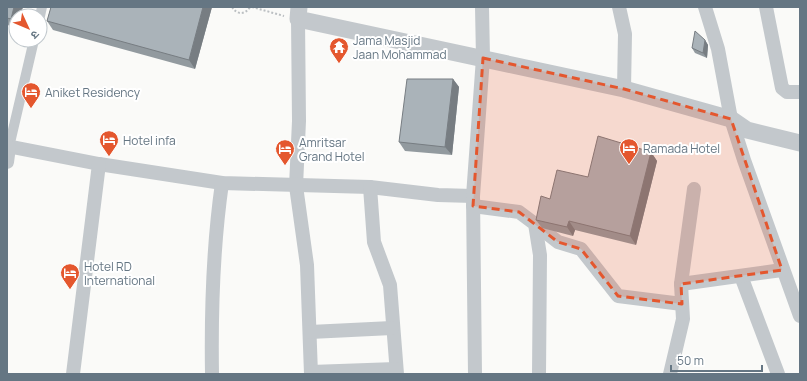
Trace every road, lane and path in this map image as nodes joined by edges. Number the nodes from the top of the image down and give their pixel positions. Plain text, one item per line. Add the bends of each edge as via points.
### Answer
1 (232, 7) edge
2 (251, 7) edge
3 (482, 7) edge
4 (619, 7) edge
5 (705, 7) edge
6 (766, 7) edge
7 (298, 13) edge
8 (32, 48) edge
9 (483, 58) junction
10 (624, 89) junction
11 (800, 92) edge
12 (731, 119) junction
13 (800, 143) edge
14 (8, 146) edge
15 (7, 162) edge
16 (100, 164) junction
17 (222, 182) junction
18 (296, 186) junction
19 (370, 187) junction
20 (694, 188) dead end
21 (473, 201) junction
22 (535, 224) junction
23 (782, 270) junction
24 (741, 276) junction
25 (681, 284) junction
26 (682, 304) junction
27 (800, 316) edge
28 (392, 328) junction
29 (310, 332) junction
30 (396, 371) edge
31 (311, 373) edge
32 (73, 374) edge
33 (212, 374) edge
34 (475, 374) edge
35 (539, 374) edge
36 (670, 374) edge
37 (778, 374) edge

1 - 2 path via 242,13
2 - 7 path
3 - 9 street
4 - 10 street via 625,34
5 - 12 street via 718,49
6 - 11 street via 782,88 787,92
7 - 9 street
7 - 18 street via 299,121
8 - 14 street
9 - 10 street
9 - 21 street
10 - 12 street
12 - 13 street via 747,130
12 - 23 street
14 - 15 street
14 - 16 street
16 - 17 street
16 - 32 street
17 - 18 street
17 - 33 street via 216,229 211,329
18 - 19 street
18 - 29 street via 307,265
19 - 21 street
19 - 28 street via 374,242 390,285
20 - 25 street
21 - 22 street via 519,212
21 - 34 street
22 - 26 street via 558,242 581,249 618,296
22 - 35 street via 540,255
23 - 24 street
23 - 27 street
24 - 25 street
24 - 37 street
25 - 26 street
26 - 36 street via 683,320
28 - 29 street
28 - 30 street
29 - 31 street
30 - 31 street

